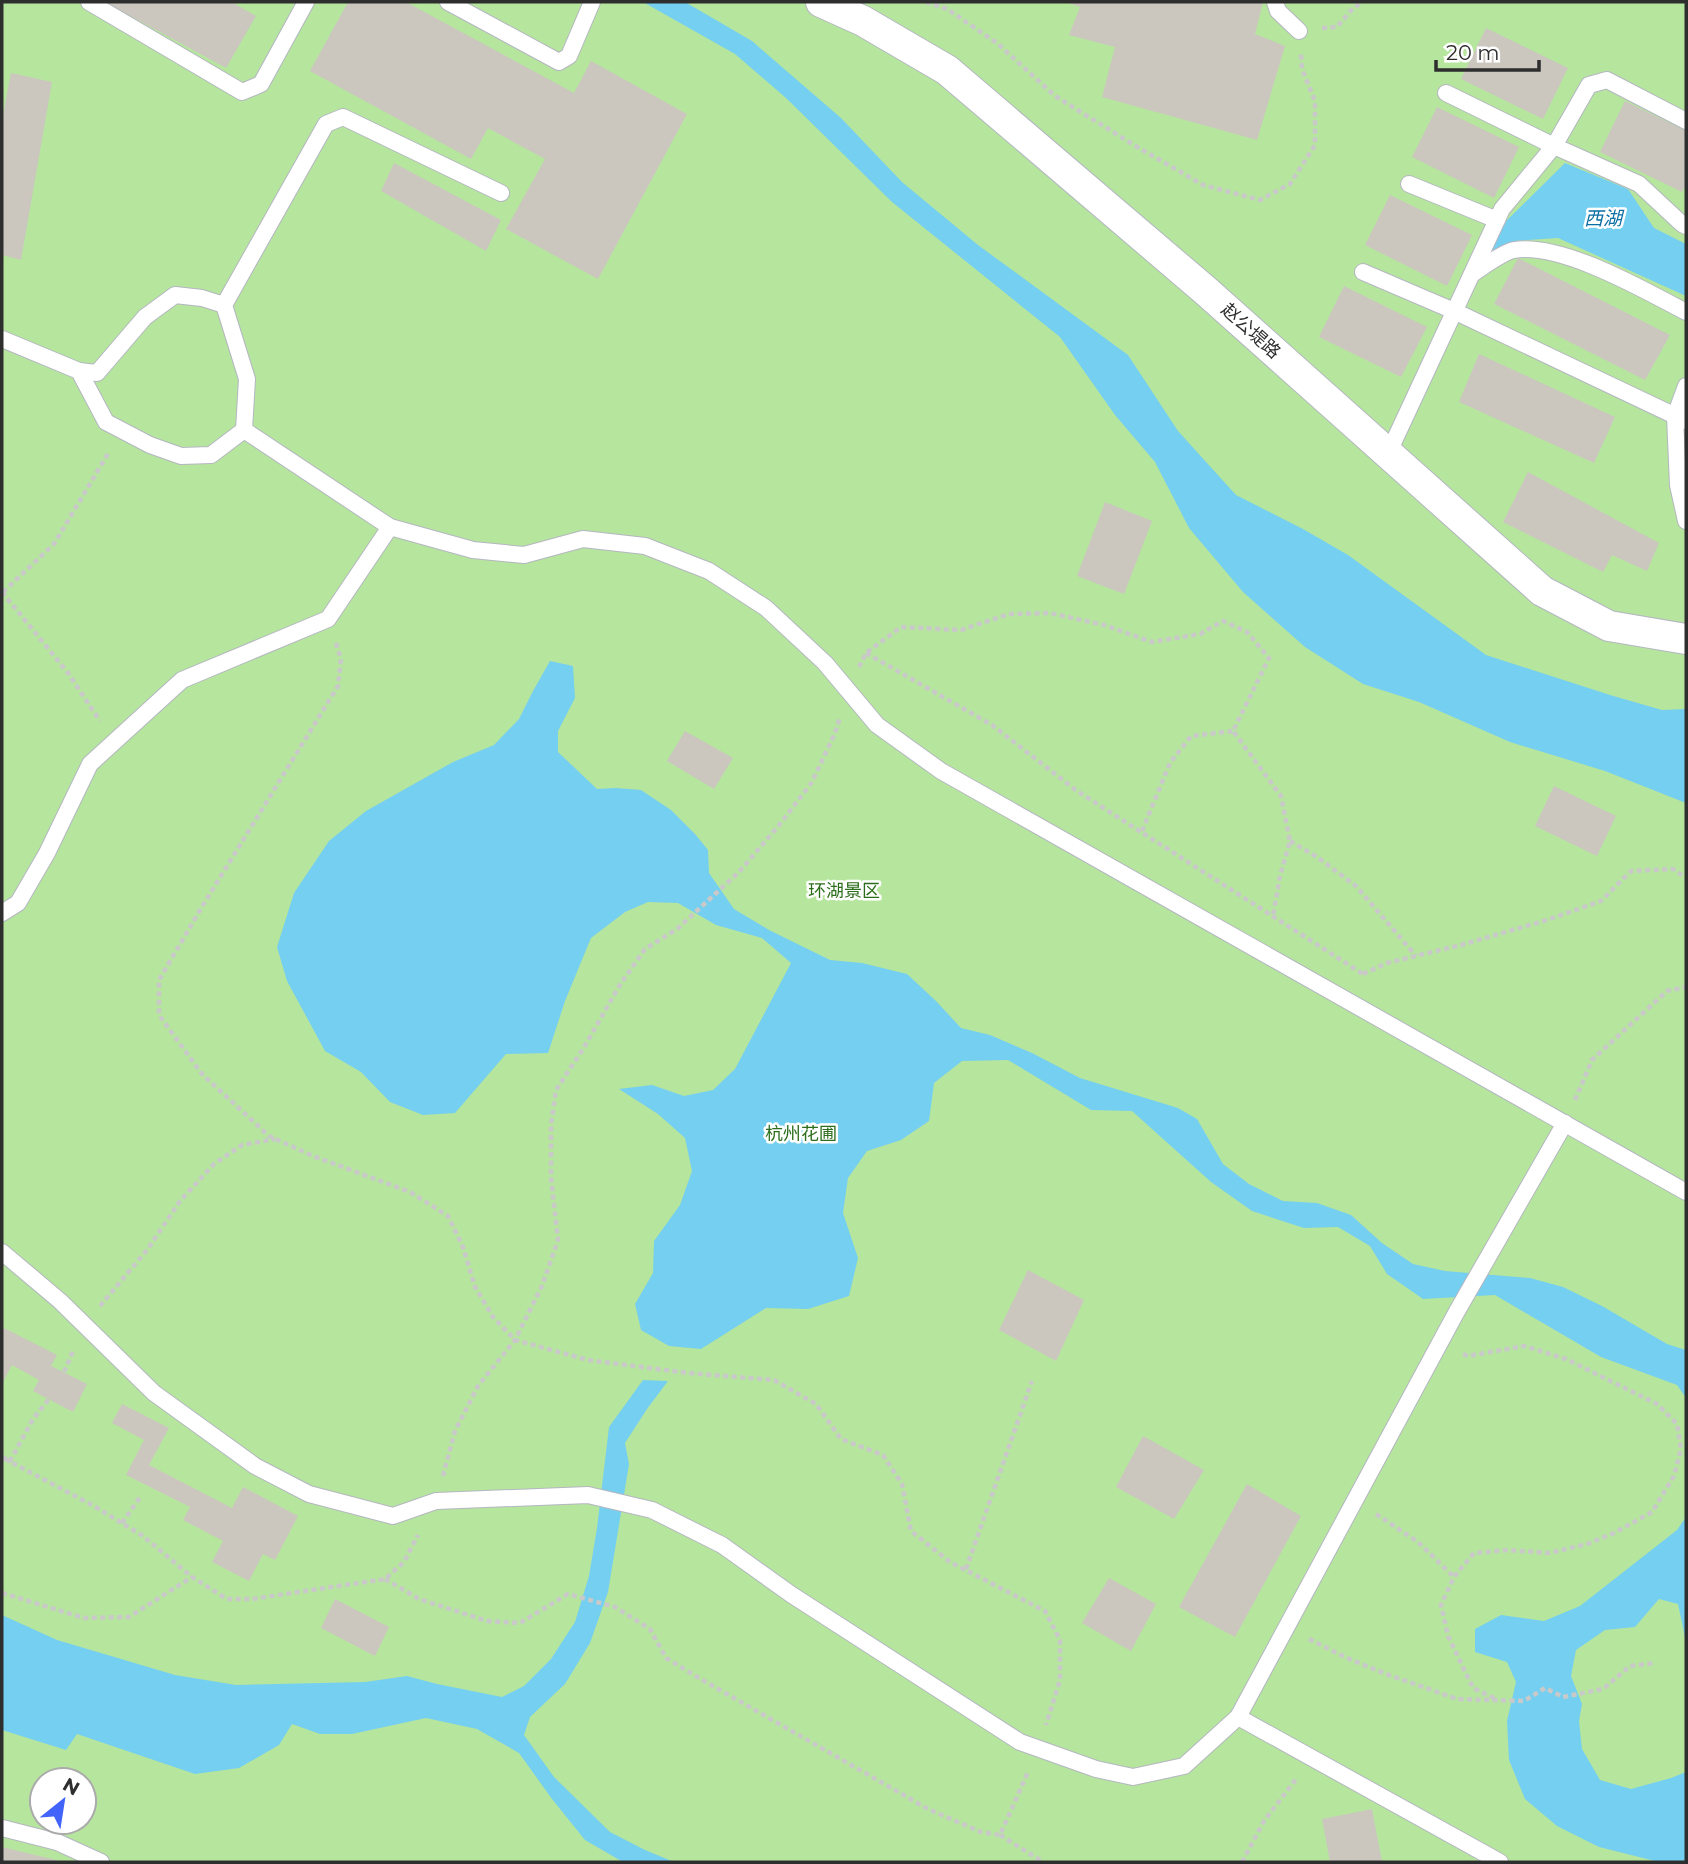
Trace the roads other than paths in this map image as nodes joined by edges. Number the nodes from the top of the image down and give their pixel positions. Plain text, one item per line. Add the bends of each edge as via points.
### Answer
1 (89, 2) edge
2 (306, 2) edge
3 (448, 2) edge
4 (592, 2) edge
5 (821, 2) edge
6 (1275, 2) edge
7 (1299, 31) road end
8 (1446, 93) dead end
9 (1686, 121) edge
10 (1555, 146) junction
11 (1409, 184) dead end
12 (501, 193) dead end
13 (1497, 220) junction
14 (1686, 226) edge
15 (1363, 272) dead end
16 (1472, 274) junction
17 (224, 305) junction
18 (1454, 312) junction
19 (1686, 312) edge
20 (2, 339) edge
21 (79, 371) junction
22 (1686, 386) edge
23 (1681, 419) edge
24 (244, 430) junction
25 (1388, 454) junction
26 (1686, 521) edge
27 (390, 527) junction
28 (1686, 639) edge
29 (2, 913) edge
30 (1564, 1123) junction
31 (1686, 1192) edge
32 (2, 1252) edge
33 (1238, 1717) junction
34 (2, 1828) edge
35 (101, 1862) edge
36 (1500, 1862) edge

1 - 2 lane via 242,92 261,84
3 - 4 lane via 559,62 569,56
5 - 25 street, 赵公堤路 via 947,70
6 - 7 lane
8 - 10 lane
9 - 10 lane via 1607,80 1590,85
10 - 13 lane
10 - 14 lane via 1639,184
11 - 13 lane
12 - 17 lane via 343,117 326,124
13 - 16 lane
15 - 18 lane
16 - 18 lane
16 - 19 lane via 1512,250 1545,249 1611,273
17 - 21 lane via 175,295 145,317 97,373
17 - 24 lane via 247,379
18 - 23 lane
18 - 25 lane
20 - 21 lane
21 - 24 lane via 106,422 150,445 181,456 211,455
22 - 23 lane
23 - 26 lane via 1678,485
24 - 27 lane
25 - 28 street, 赵公堤路 via 1542,591 1609,626
27 - 29 lane via 328,619 182,680 90,764 24,893
27 - 30 lane via 473,550 524,555 583,539 645,546 709,571 766,608 825,663 877,726 941,771
30 - 31 lane
30 - 33 lane
32 - 33 lane via 60,1301 154,1393 255,1466 309,1494 393,1516 436,1500 588,1495 652,1510 722,1545 1020,1742 1096,1769 1133,1777 1184,1766
33 - 36 lane
34 - 35 lane via 57,1842

